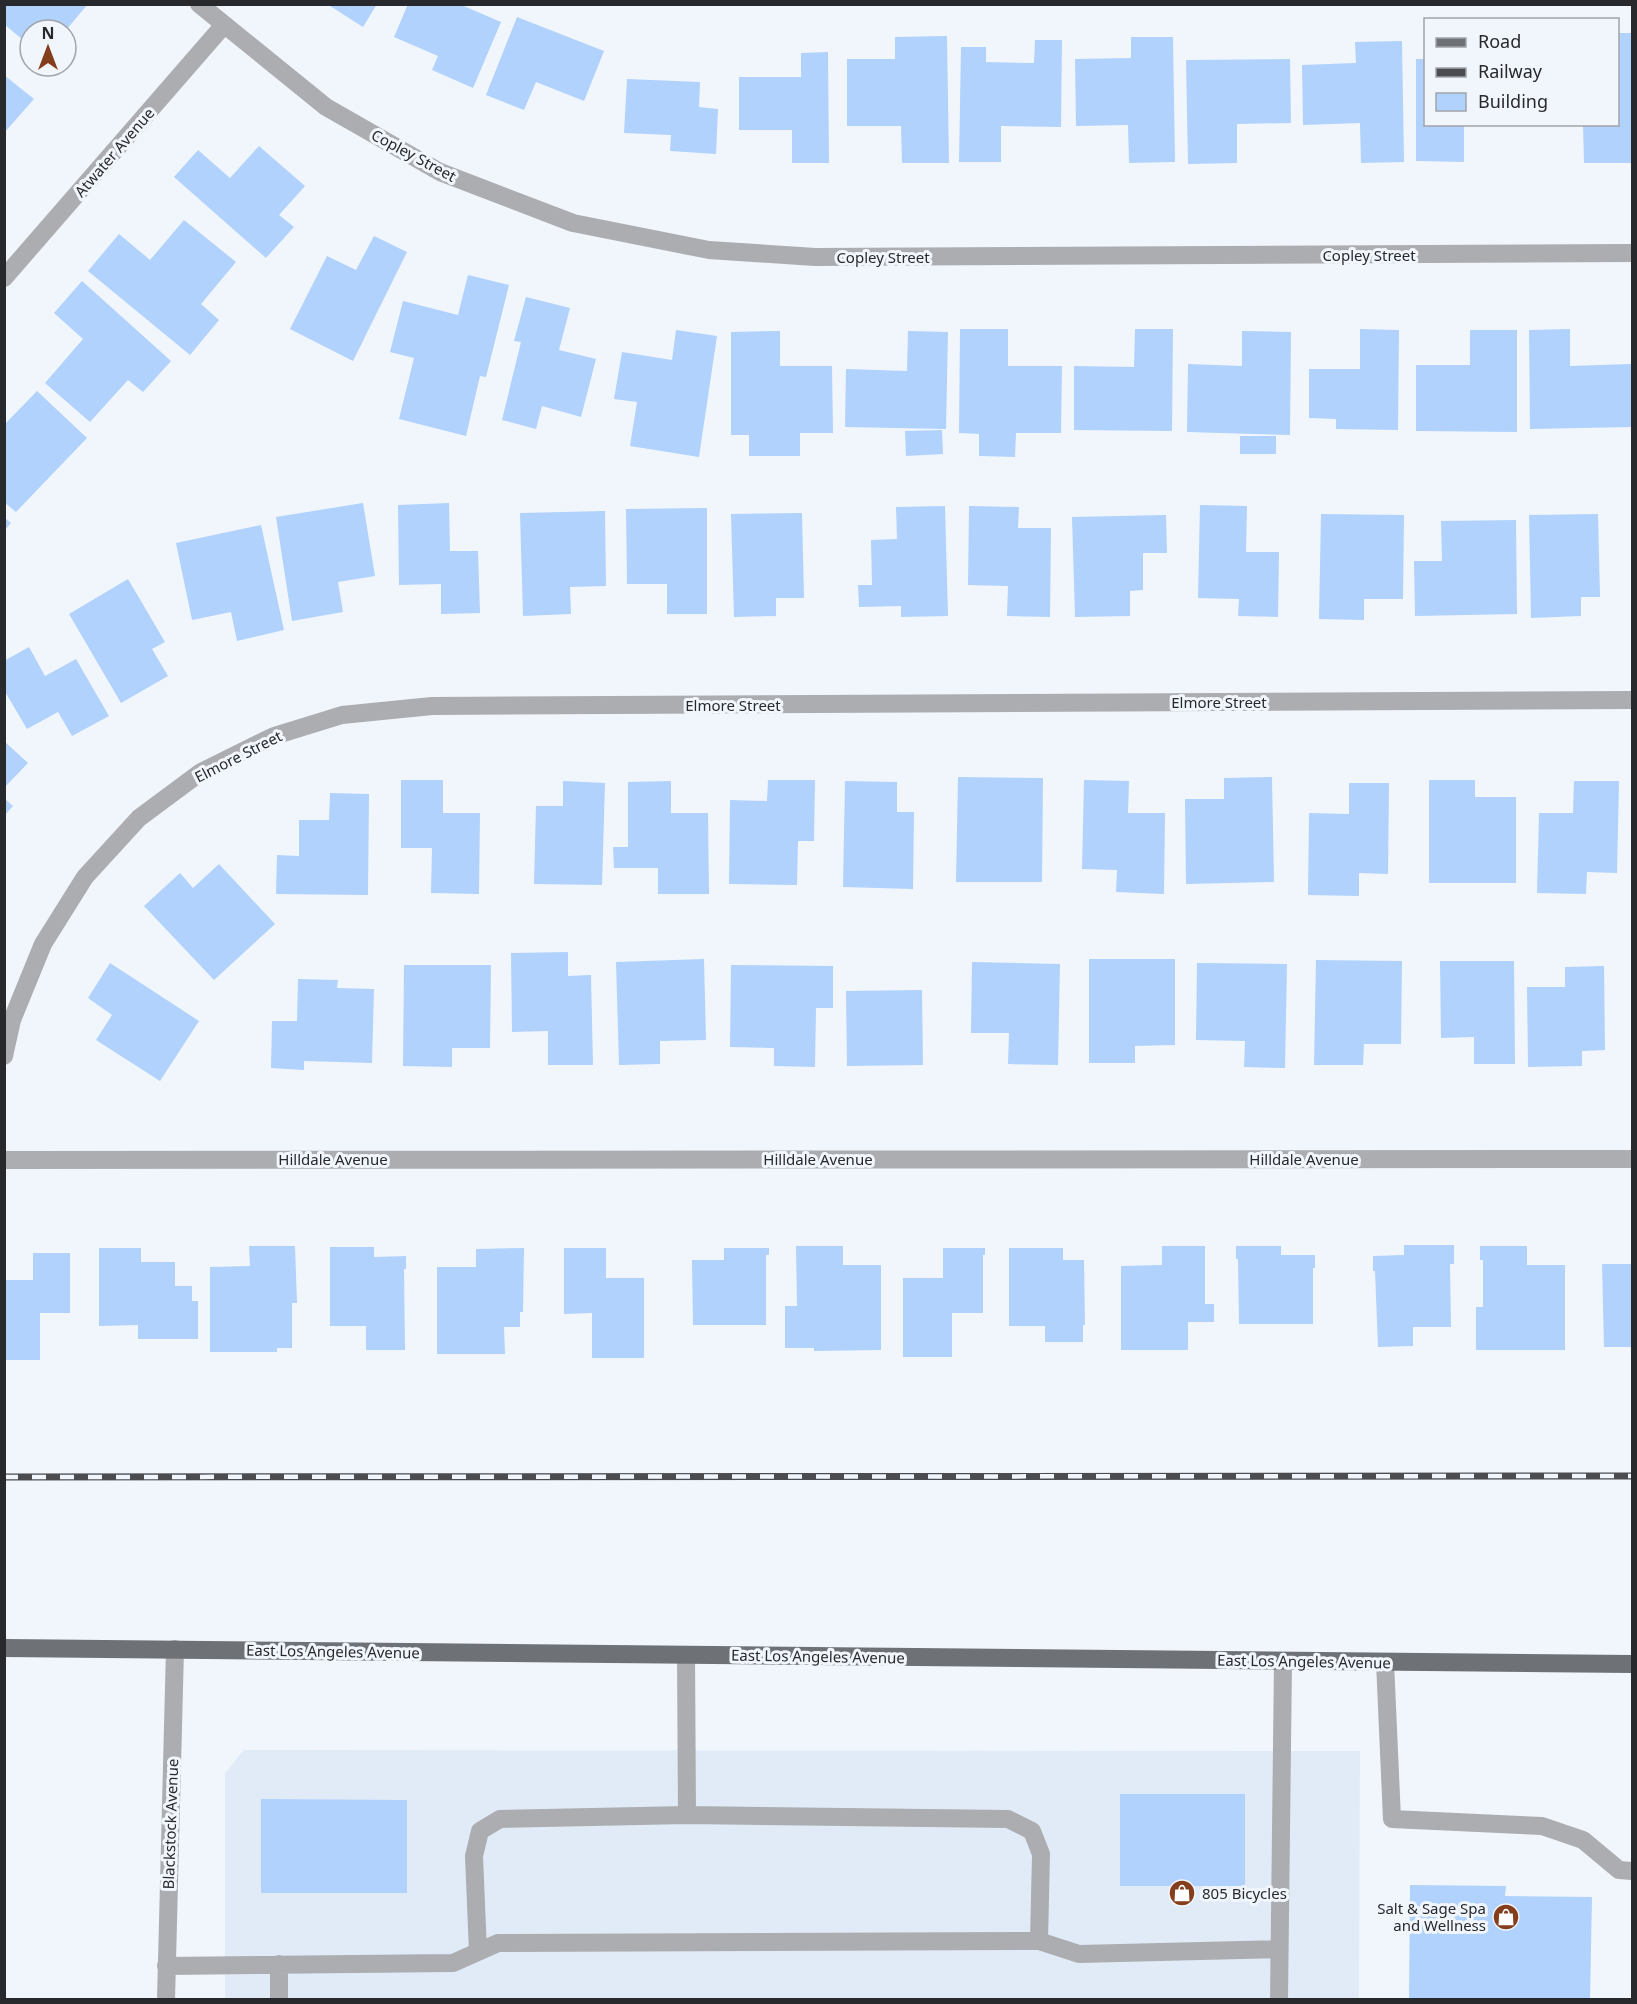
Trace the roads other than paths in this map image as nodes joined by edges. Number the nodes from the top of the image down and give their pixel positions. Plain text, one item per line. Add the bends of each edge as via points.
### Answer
1 (199, 4) edge
2 (223, 26) junction
3 (1632, 253) edge
4 (4, 278) edge
5 (1632, 699) edge
6 (4, 1056) edge
7 (1632, 1159) edge
8 (4, 1160) edge
9 (4, 1648) edge
10 (175, 1649) junction
11 (686, 1655) junction
12 (1283, 1661) junction
13 (1385, 1662) junction
14 (1632, 1664) edge
15 (687, 1815) junction
16 (1632, 1871) edge
17 (1039, 1941) junction
18 (1280, 1949) junction
19 (478, 1952) junction
20 (279, 1964) junction
21 (166, 1966) junction
22 (166, 2000) edge
23 (279, 2000) edge
24 (1279, 2000) edge

1 - 2 street, Copley Street
2 - 3 street, Copley Street via 326,107 440,172 573,223 709,250 815,257
2 - 4 street, Atwater Avenue
5 - 6 street, Elmore Street via 432,706 342,715 274,736 201,772 140,818 85,877 43,944 12,1020
7 - 8 street, Hilldale Avenue
9 - 10 main road, East Los Angeles Avenue
10 - 11 main road, East Los Angeles Avenue
10 - 21 street, Blackstock Avenue
11 - 12 main road, East Los Angeles Avenue
11 - 15 street
12 - 13 main road, East Los Angeles Avenue
12 - 18 street
13 - 14 main road, East Los Angeles Avenue
13 - 16 street via 1392,1819 1542,1826 1583,1840 1619,1870
15 - 17 street via 1008,1819 1032,1831 1041,1854
15 - 19 street via 500,1819 480,1831 474,1856
17 - 18 street via 1079,1954
17 - 19 street via 498,1943
18 - 24 street
19 - 20 street via 453,1963
20 - 21 street
20 - 23 street
21 - 22 street, Blackstock Avenue

